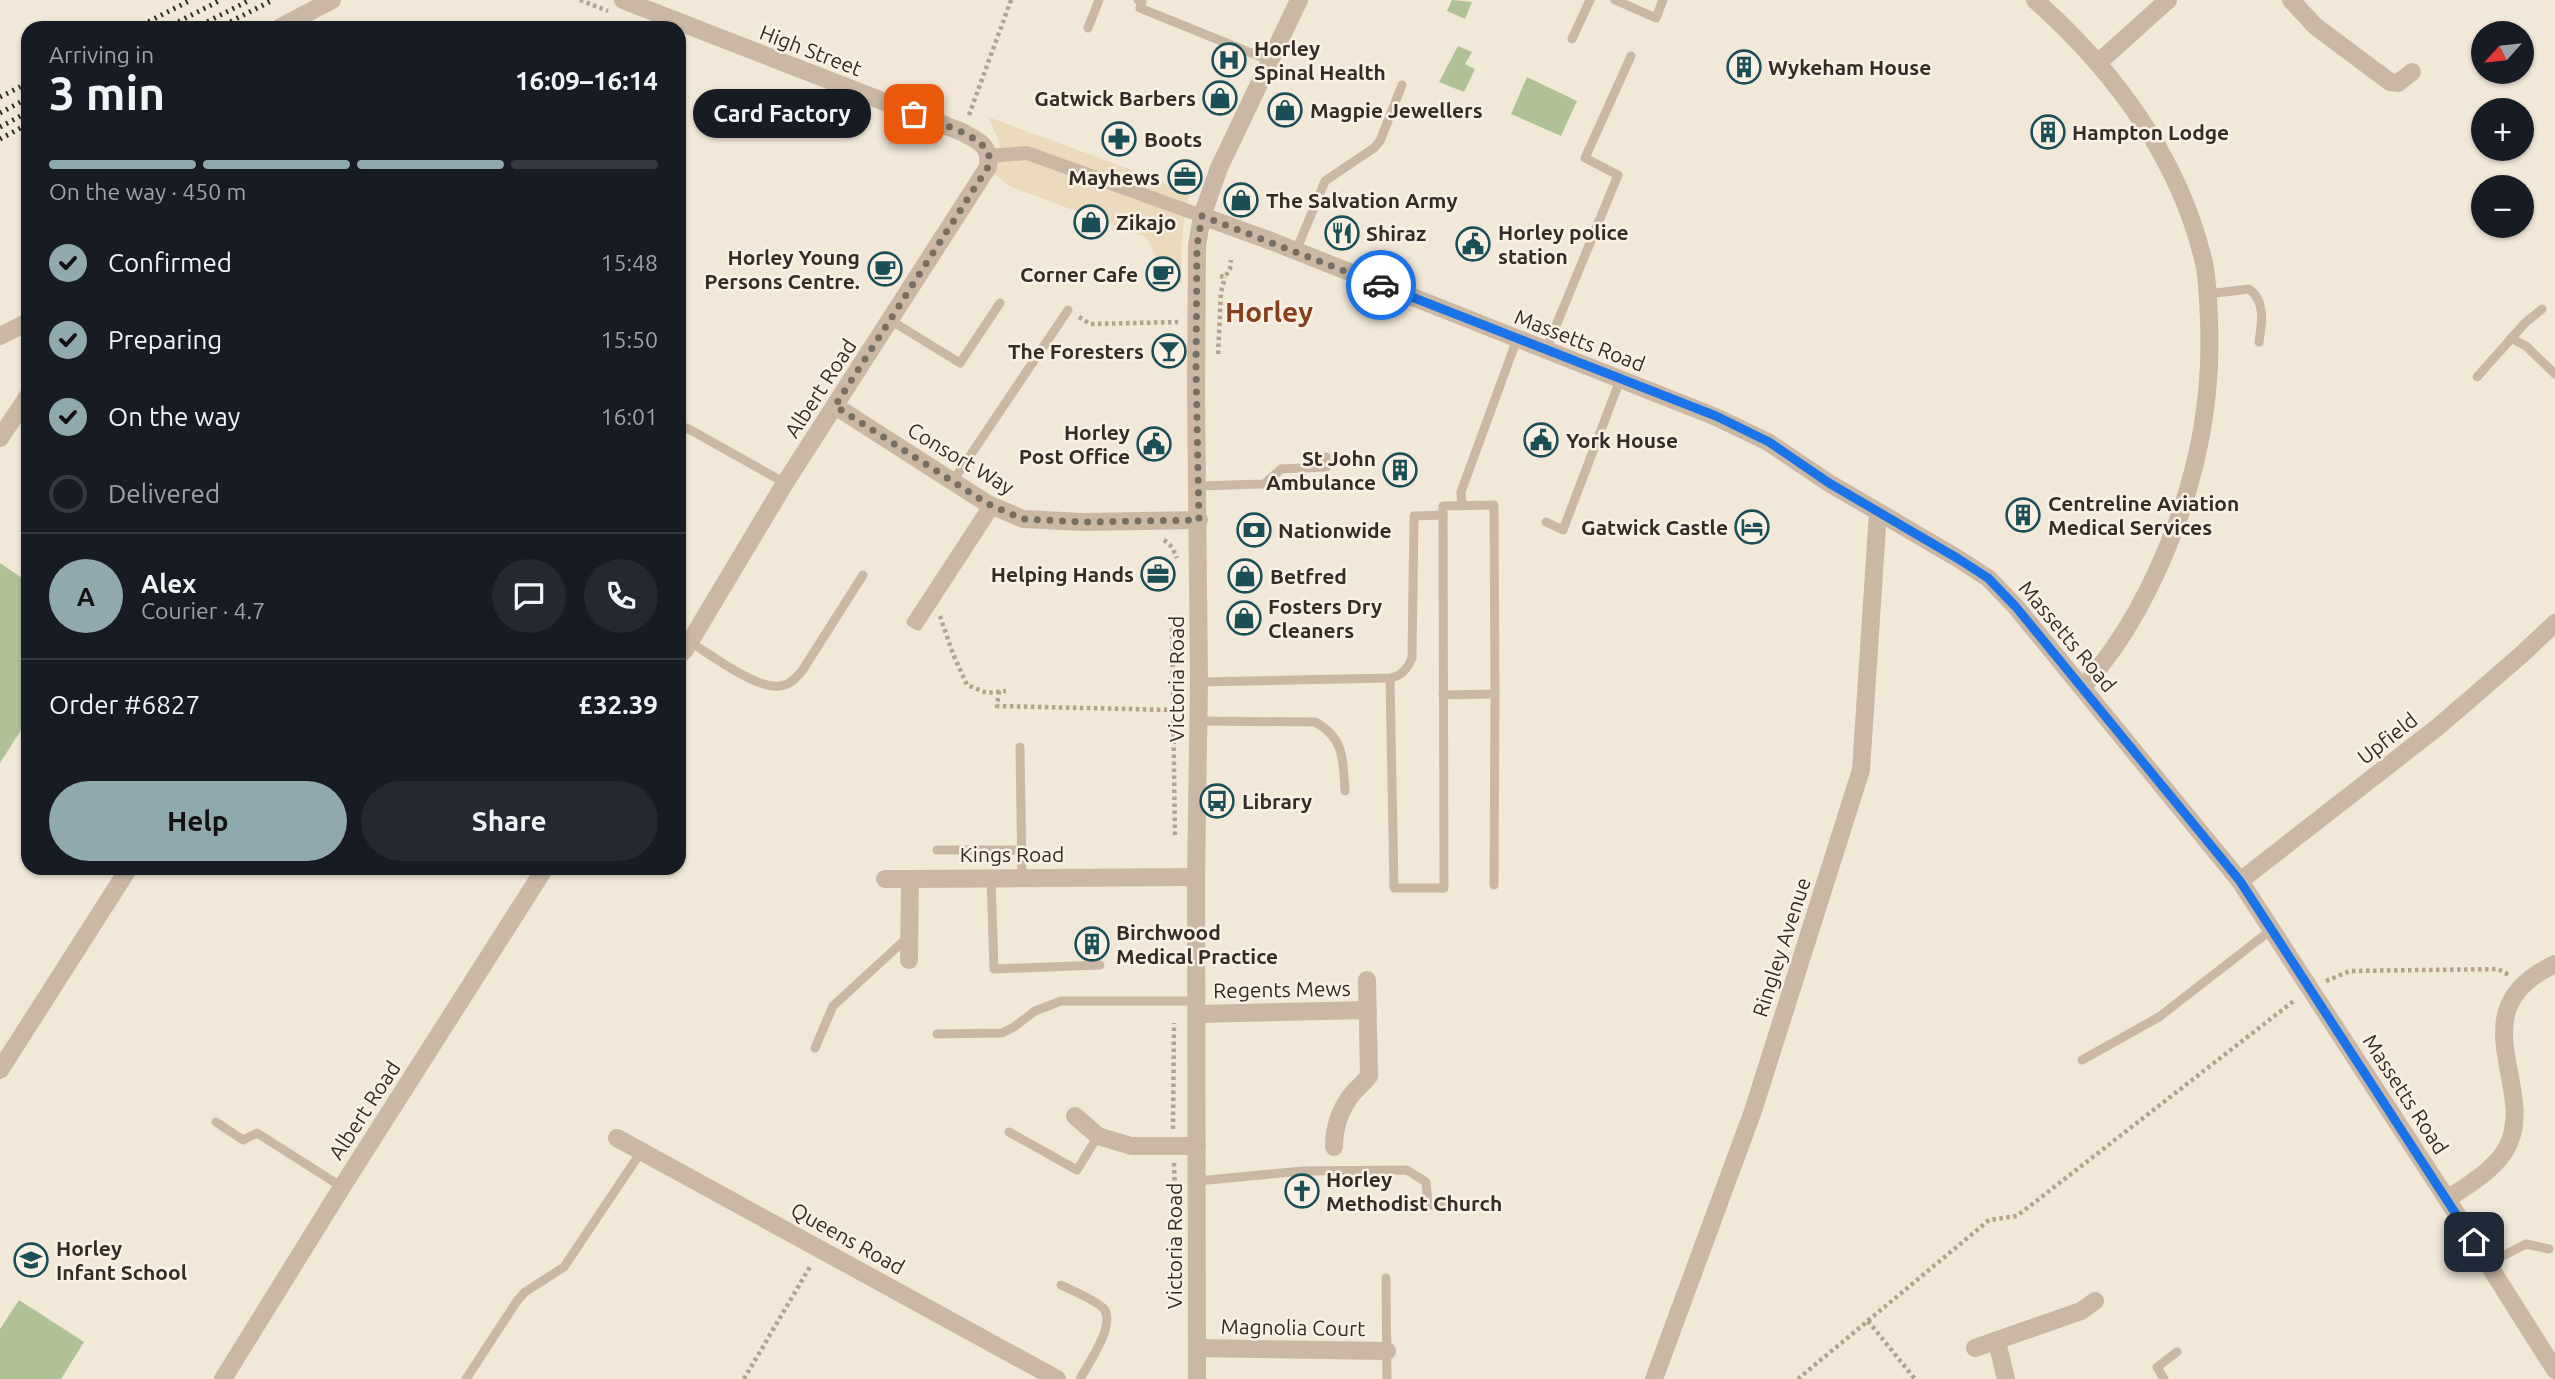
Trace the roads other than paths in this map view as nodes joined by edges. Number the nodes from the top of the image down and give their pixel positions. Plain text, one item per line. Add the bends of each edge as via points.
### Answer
1 (332, 0) edge
2 (623, 0) edge
3 (1099, 0) edge
4 (1138, 0) edge
5 (1298, 0) edge
6 (1590, 0) edge
7 (1615, 0) edge
8 (1663, 0) edge
9 (2035, 0) edge
10 (2168, 0) edge
11 (2291, 0) edge
12 (656, 14) edge
13 (292, 21) edge
14 (674, 21) edge
15 (686, 26) edge
16 (1088, 28) dead end
17 (1572, 39) dead end
18 (1631, 56) dead end
19 (1271, 61) junction
20 (2099, 62) junction
21 (2412, 72) dead end
22 (1402, 85) dead end
23 (986, 150) junction
24 (1202, 216) junction
25 (1296, 251) junction
26 (2208, 294) junction
27 (1000, 303) dead end
28 (2542, 309) dead end
29 (1068, 310) road end
30 (890, 320) junction
31 (21, 326) edge
32 (0, 336) edge
33 (2511, 338) junction
34 (1517, 339) junction
35 (2259, 342) dead end
36 (1546, 350) junction
37 (2555, 374) edge
38 (2477, 377) dead end
39 (1620, 380) junction
40 (21, 406) edge
41 (835, 406) junction
42 (686, 429) edge
43 (0, 438) edge
44 (1326, 457) dead end
45 (953, 481) junction
46 (785, 483) junction
47 (1198, 486) junction
48 (992, 506) junction
49 (1462, 506) junction
50 (1878, 512) junction
51 (1443, 515) junction
52 (1199, 520) junction
53 (1546, 522) dead end
54 (863, 575) dead end
55 (2555, 623) edge
56 (686, 646) edge
57 (686, 650) edge
58 (1390, 678) junction
59 (1199, 682) junction
60 (2083, 687) junction
61 (1495, 694) junction
62 (1443, 695) junction
63 (1198, 721) junction
64 (1020, 747) dead end
65 (1345, 792) dead end
66 (937, 850) dead end
67 (1020, 850) junction
68 (125, 875) edge
69 (541, 875) edge
70 (991, 876) junction
71 (1022, 876) junction
72 (1196, 877) junction
73 (909, 878) junction
74 (885, 879) dead end
75 (2240, 881) junction
76 (1494, 885) dead end
77 (2271, 930) junction
78 (909, 936) junction
79 (909, 960) dead end
80 (2555, 964) edge
81 (1100, 965) dead end
82 (1367, 980) dead end
83 (1197, 1007) junction
84 (1368, 1010) junction
85 (937, 1034) dead end
86 (815, 1048) dead end
87 (2082, 1060) dead end
88 (0, 1070) edge
89 (1075, 1116) dead end
90 (216, 1122) dead end
91 (1009, 1132) dead end
92 (1098, 1136) junction
93 (617, 1139) dead end
94 (1197, 1146) junction
95 (1334, 1147) dead end
96 (641, 1152) junction
97 (1197, 1181) junction
98 (342, 1187) junction
99 (2447, 1199) junction
100 (1474, 1205) dead end
101 (2549, 1250) dead end
102 (2487, 1264) junction
103 (1386, 1278) dead end
104 (1061, 1285) dead end
105 (2095, 1301) dead end
106 (1997, 1342) junction
107 (1197, 1348) junction
108 (1975, 1348) dead end
109 (1387, 1351) junction
110 (2177, 1352) dead end
111 (2555, 1370) edge
112 (223, 1379) edge
113 (466, 1379) edge
114 (1057, 1379) edge
115 (1080, 1379) edge
116 (1197, 1379) edge
117 (1387, 1379) edge
118 (1654, 1379) edge
119 (2006, 1379) edge
120 (2164, 1379) edge

1 - 13 street
2 - 12 street, High Street
3 - 16 lane
4 - 19 lane via 1140,8
5 - 19 street, Victoria Road
6 - 17 lane
7 - 8 lane via 1656,18
9 - 20 street
10 - 20 street
11 - 21 street via 2315,26 2390,82 2398,83
12 - 14 street, High Street
15 - 23 street, High Street via 962,132
18 - 36 lane via 1585,158 1618,175
19 - 24 street, Victoria Road via 1219,168
20 - 26 street via 2141,120 2170,171 2204,264
22 - 25 lane via 1380,141 1325,181
23 - 24 street via 1027,153
23 - 30 street, Albert Road via 988,167
24 - 25 street, Massetts Road
24 - 47 street, Victoria Road via 1197,246
25 - 34 street, Massetts Road
26 - 35 lane via 2249,289 2255,293 2261,312
26 - 60 street via 2206,419 2187,496 2146,598 2120,642
27 - 30 lane via 960,363
28 - 33 lane
29 - 45 lane
30 - 41 street, Albert Road
31 - 32 street
33 - 37 lane
33 - 38 lane
34 - 36 street, Massetts Road
34 - 49 lane via 1461,492
36 - 39 street, Massetts Road
39 - 50 street, Massetts Road via 1716,416 1769,442
39 - 53 lane via 1563,530
40 - 43 street
41 - 45 street, Consort Way
41 - 46 street, Albert Road
42 - 46 lane
44 - 47 lane via 1326,467 1281,469 1264,484
45 - 48 street, Consort Way
46 - 56 street, Albert Road
47 - 52 street, Victoria Road
48 - 48 lane via 918,626 911,622
48 - 52 street, Consort Way via 1023,519
49 - 51 lane via 1443,506
49 - 61 lane via 1494,505
50 - 60 street, Massetts Road via 1988,578
50 - 118 street, Ringley Avenue via 1861,770 1753,1111
51 - 58 lane via 1414,516 1412,658 1407,670
51 - 62 lane
52 - 59 street, Victoria Road
54 - 57 lane via 793,681 781,686 762,684
55 - 75 street, Upfield via 2438,726
58 - 59 lane
58 - 62 lane via 1394,888 1444,888
59 - 63 street, Victoria Road
60 - 75 street, Massetts Road
61 - 62 lane
61 - 76 lane
63 - 65 lane via 1315,722 1328,729 1342,753
63 - 72 street, Victoria Road
64 - 67 lane
66 - 67 lane
67 - 71 lane
68 - 88 street
69 - 98 street, Albert Road
70 - 71 street, Kings Road
70 - 73 street, Kings Road
70 - 81 lane via 994,969
71 - 72 street, Kings Road
72 - 83 street, Victoria Road
73 - 74 street, Kings Road
73 - 78 street
75 - 77 street, Massetts Road
77 - 87 lane via 2159,1017
77 - 99 street, Massetts Road
78 - 79 street
78 - 86 lane via 833,1006
80 - 99 street via 2526,983 2510,1003 2503,1032 2515,1118 2506,1149 2488,1170
82 - 84 street, Regents Mews
83 - 84 street, Regents Mews
83 - 85 lane via 1061,1001 1035,1011 1002,1033
83 - 94 street, Victoria Road
84 - 95 street, Regents Mews via 1369,1076 1339,1117
89 - 92 street
90 - 98 lane via 243,1140 257,1133
91 - 92 lane via 1077,1170
92 - 94 street via 1131,1146
93 - 96 street, Queens Road
94 - 97 street, Victoria Road
96 - 113 lane via 565,1267 517,1301
96 - 114 street, Queens Road
97 - 100 lane via 1302,1171 1407,1170 1426,1182 1427,1205
97 - 107 street, Victoria Road
98 - 112 street, Albert Road
99 - 102 street, Massetts Road
101 - 102 lane via 2526,1244
102 - 111 street, Massetts Road
103 - 109 lane
104 - 115 lane via 1103,1307 1108,1317 1103,1337
105 - 106 street via 2081,1311
106 - 108 street
106 - 119 street
107 - 109 street, Magnolia Court
107 - 116 street, Victoria Road
109 - 117 lane
110 - 120 lane via 2157,1367

